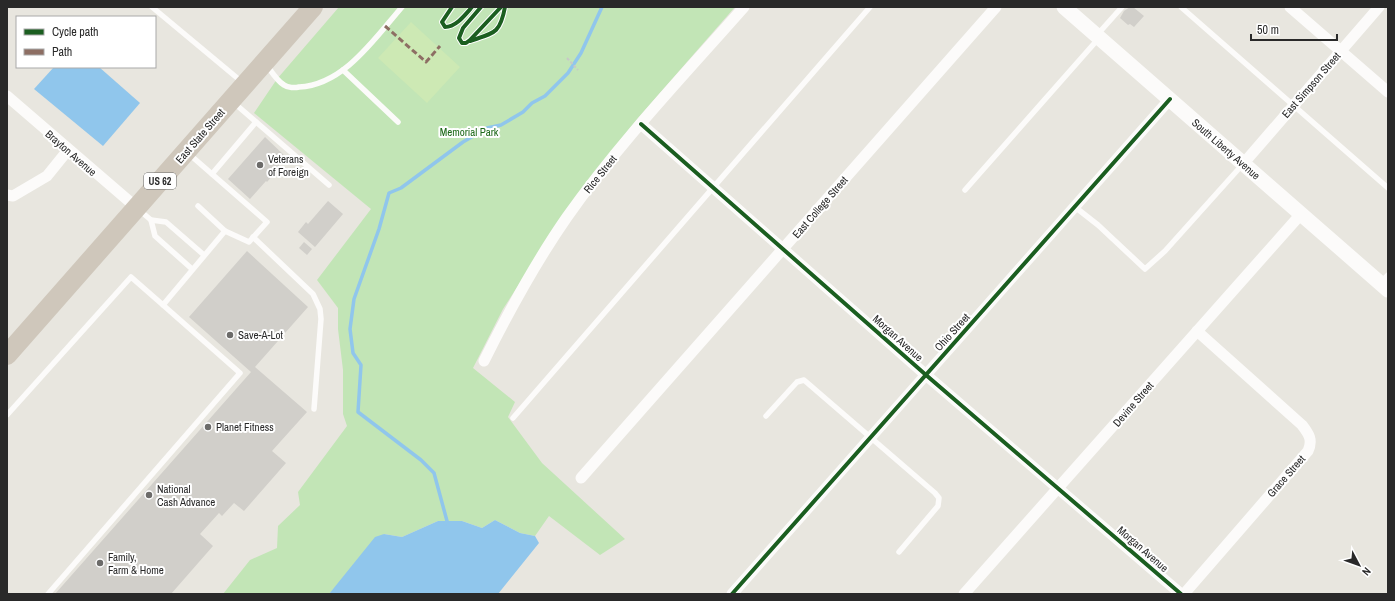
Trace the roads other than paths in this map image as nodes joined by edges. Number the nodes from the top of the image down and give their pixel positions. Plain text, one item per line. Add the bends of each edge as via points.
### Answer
1 (152, 7) edge
2 (313, 7) edge
3 (402, 7) edge
4 (744, 7) edge
5 (870, 7) edge
6 (996, 7) edge
7 (1064, 7) edge
8 (1122, 7) edge
9 (1181, 7) edge
10 (1290, 7) edge
11 (1379, 7) edge
12 (1098, 37) junction
13 (1341, 51) junction
14 (265, 62) junction
15 (343, 70) junction
16 (245, 84) junction
17 (1388, 92) edge
18 (7, 96) edge
19 (1170, 99) junction
20 (231, 101) junction
21 (1293, 106) junction
22 (256, 122) junction
23 (398, 122) dead end
24 (641, 124) junction
25 (68, 150) junction
26 (186, 151) junction
27 (1243, 164) junction
28 (212, 174) junction
29 (329, 185) dead end
30 (713, 187) junction
31 (1388, 188) edge
32 (965, 190) dead end
33 (7, 195) edge
34 (198, 206) dead end
35 (1075, 207) junction
36 (144, 214) junction
37 (1301, 214) junction
38 (225, 231) junction
39 (253, 237) junction
40 (784, 249) junction
41 (204, 255) junction
42 (192, 269) junction
43 (1385, 283) edge
44 (163, 305) junction
45 (1197, 331) junction
46 (7, 355) edge
47 (484, 360) dead end
48 (926, 375) junction
49 (314, 409) dead end
50 (7, 415) edge
51 (766, 416) dead end
52 (513, 418) dead end
53 (870, 438) junction
54 (581, 478) dead end
55 (1058, 488) junction
56 (898, 552) dead end
57 (48, 594) edge
58 (732, 594) edge
59 (964, 594) edge
60 (1182, 594) edge

1 - 16 lane
2 - 14 highway, East State Street / US 62
3 - 15 lane
4 - 24 street, Rice Street
5 - 30 lane
6 - 40 street, East College Street
7 - 12 street, South Liberty Avenue
8 - 12 lane
9 - 21 lane
10 - 13 street
11 - 13 street, East Simpson Street
12 - 19 street, South Liberty Avenue
12 - 32 lane
13 - 17 street
13 - 21 street, East Simpson Street
14 - 15 lane via 284,86 295,88 310,87
14 - 16 highway, East State Street / US 62
15 - 23 lane
16 - 20 highway, East State Street / US 62
18 - 25 street, Brayton Avenue
19 - 27 street, South Liberty Avenue
19 - 35 street, Ohio Street
20 - 22 lane
20 - 26 highway, East State Street / US 62
21 - 27 street, East Simpson Street
21 - 31 lane
22 - 28 lane
22 - 29 lane
24 - 30 street, Morgan Avenue
24 - 47 street, Rice Street via 584,194 553,238 514,302
25 - 33 street via 47,176 13,196
25 - 36 street, Brayton Avenue
26 - 28 lane
26 - 36 highway, East State Street / US 62
27 - 35 lane via 1165,251 1145,269
27 - 37 street, South Liberty Avenue
28 - 39 lane via 267,222
30 - 40 street, Morgan Avenue
30 - 52 lane
34 - 38 lane
35 - 48 street, Ohio Street
36 - 41 lane via 166,222
36 - 42 lane via 155,236
36 - 46 highway, East State Street / US 62
37 - 43 street, South Liberty Avenue
37 - 45 street, Devine Street
38 - 39 lane via 249,242
38 - 41 lane
39 - 49 lane via 313,294 317,302 321,319
40 - 48 street, Morgan Avenue
40 - 54 street, East College Street
41 - 42 lane
42 - 44 lane
44 - 50 lane via 132,277
44 - 57 lane via 240,373
45 - 55 street, Devine Street
45 - 60 street, Grace Street via 1302,425 1309,434 1311,444 1308,451
48 - 53 street, Ohio Street
48 - 55 street, Morgan Avenue
51 - 53 lane via 797,382 804,380
53 - 56 lane via 939,498 938,506
53 - 58 street, Ohio Street
55 - 59 street, Devine Street
55 - 60 street, Morgan Avenue

